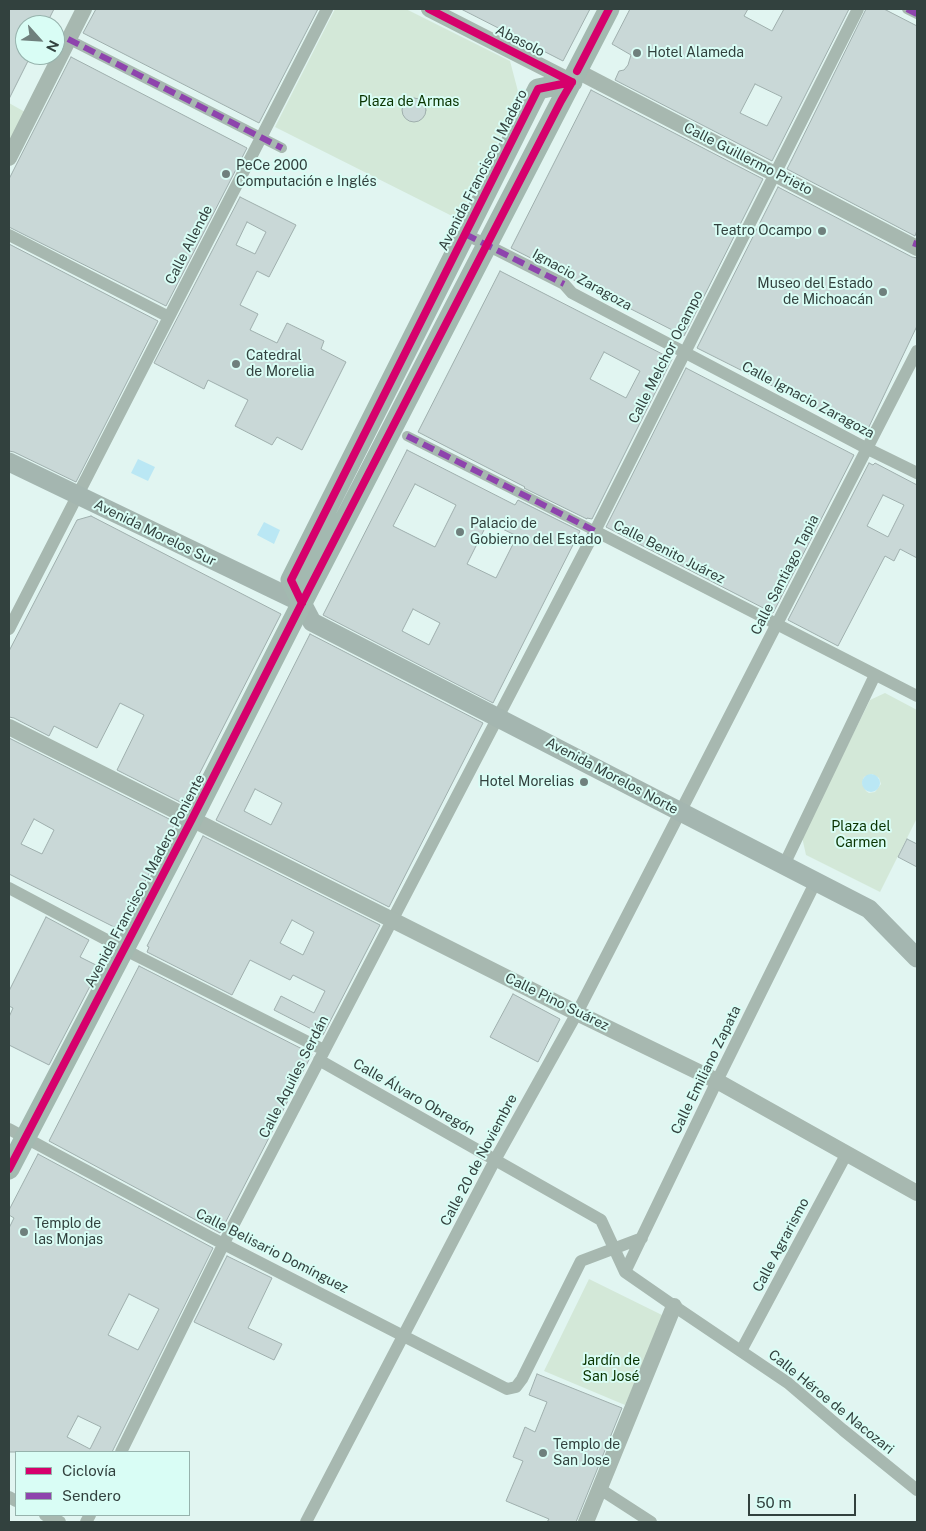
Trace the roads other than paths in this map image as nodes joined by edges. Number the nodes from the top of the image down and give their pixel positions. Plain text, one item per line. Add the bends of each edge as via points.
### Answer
1 (84, 9) edge
2 (327, 9) edge
3 (429, 9) edge
4 (609, 9) edge
5 (858, 9) edge
6 (907, 9) edge
7 (917, 14) edge
8 (68, 39) junction
9 (575, 76) junction
10 (261, 137) junction
11 (282, 148) dead end
12 (9, 158) edge
13 (776, 174) junction
14 (465, 234) junction
15 (9, 235) edge
16 (487, 245) junction
17 (917, 245) edge
18 (169, 317) junction
19 (917, 351) edge
20 (685, 353) junction
21 (407, 436) dead end
22 (866, 448) junction
23 (9, 462) edge
24 (917, 473) edge
25 (77, 495) junction
26 (595, 531) junction
27 (302, 603) junction
28 (777, 624) junction
29 (9, 629) edge
30 (875, 675) junction
31 (917, 696) edge
32 (499, 718) junction
33 (9, 726) edge
34 (681, 812) junction
35 (192, 819) junction
36 (784, 865) junction
37 (816, 881) junction
38 (9, 888) edge
39 (392, 920) junction
40 (124, 949) junction
41 (917, 958) edge
42 (577, 1013) junction
43 (322, 1055) junction
44 (716, 1081) junction
45 (17, 1133) edge
46 (847, 1153) junction
47 (495, 1160) junction
48 (9, 1169) edge
49 (917, 1193) edge
50 (642, 1238) junction
51 (224, 1243) junction
52 (613, 1248) junction
53 (625, 1272) junction
54 (674, 1306) junction
55 (403, 1336) junction
56 (741, 1351) junction
57 (121, 1451) edge
58 (600, 1489) junction
59 (917, 1490) edge
60 (47, 1516) edge
61 (60, 1522) edge
62 (306, 1522) edge
63 (586, 1522) edge
64 (651, 1522) edge

1 - 8 street
2 - 10 street, Calle Allende
3 - 9 street, Abasolo
4 - 9 main road
5 - 13 street, Calle Melchor Ocampo
6 - 7 street
8 - 10 street
8 - 12 street
9 - 13 street, Calle Guillermo Prieto
9 - 14 main road, Avenida Francisco I Madero via 538,89
9 - 16 main road
10 - 11 street
10 - 18 street, Calle Allende
13 - 17 street, Calle Guillermo Prieto
13 - 20 street, Calle Melchor Ocampo
14 - 16 street, Ignacio Zaragoza
14 - 27 main road, Avenida Francisco I Madero via 291,580
15 - 18 street
16 - 20 street, Ignacio Zaragoza via 564,284 572,294
16 - 27 main road
18 - 25 street, Calle Allende
19 - 22 street, Calle Santiago Tapia
20 - 22 street, Calle Ignacio Zaragoza
20 - 26 street, Calle Melchor Ocampo
21 - 26 street, Calle Benito Juárez
22 - 24 street, Calle Ignacio Zaragoza
22 - 28 street, Calle Santiago Tapia
23 - 25 main road, Avenida Morelos Sur
25 - 27 main road, Avenida Morelos Sur
25 - 29 street, Calle Allende
26 - 28 street, Calle Benito Juárez
26 - 32 street, Calle Melchor Ocampo
27 - 32 main road, Avenida Morelos Norte via 312,622
27 - 35 main road, Avenida Francisco I Madero Poniente
28 - 30 street, Calle Benito Juárez
28 - 34 street, Calle Santiago Tapia
30 - 31 street, Calle Benito Juárez
30 - 36 street
32 - 34 main road, Avenida Morelos Norte
32 - 39 street, Calle Aquiles Serdán
33 - 35 street, Calle Pino Suárez
34 - 36 main road, Avenida Morelos Norte
34 - 42 street, Calle 20 de Noviembre
35 - 39 street, Calle Pino Suárez
35 - 40 main road, Avenida Francisco I Madero Poniente
36 - 37 main road, Avenida Morelos Norte
37 - 41 main road, Avenida Morelos Norte via 869,909
37 - 44 street, Calle Emiliano Zapata
38 - 40 street, Calle Álvaro Obregón
39 - 42 street, Calle Pino Suárez
39 - 43 street, Calle Aquiles Serdán
40 - 43 street, Calle Álvaro Obregón
40 - 45 main road, Avenida Francisco I Madero Poniente
42 - 44 street, Calle Pino Suárez
42 - 47 street, Calle 20 de Noviembre
43 - 47 street, Calle Álvaro Obregón
43 - 51 street, Calle Aquiles Serdán
44 - 46 street, Calle Pino Suárez
44 - 50 street, Calle Emiliano Zapata
45 - 48 main road, Avenida Francisco I Madero Poniente
45 - 51 street, Calle Belisario Domínguez
46 - 49 street, Calle Pino Suárez
46 - 56 street, Calle Agrarismo
47 - 52 street, Calle Álvaro Obregón via 601,1220
47 - 55 street, Calle 20 de Noviembre
50 - 52 street
50 - 53 street, Calle Emiliano Zapata
51 - 55 street, Calle Belisario Domínguez
51 - 57 street, Calle Aquiles Serdán
52 - 53 street, Calle Álvaro Obregón
52 - 55 street, Calle Belisario Domínguez via 581,1261 516,1387 507,1389
53 - 54 street, Calle Héroe de Nacozari
54 - 56 street, Calle Héroe de Nacozari
54 - 58 street
55 - 62 street, Calle 20 de Noviembre
56 - 59 street, Calle Héroe de Nacozari via 788,1383
58 - 63 street
58 - 64 street
60 - 61 street

